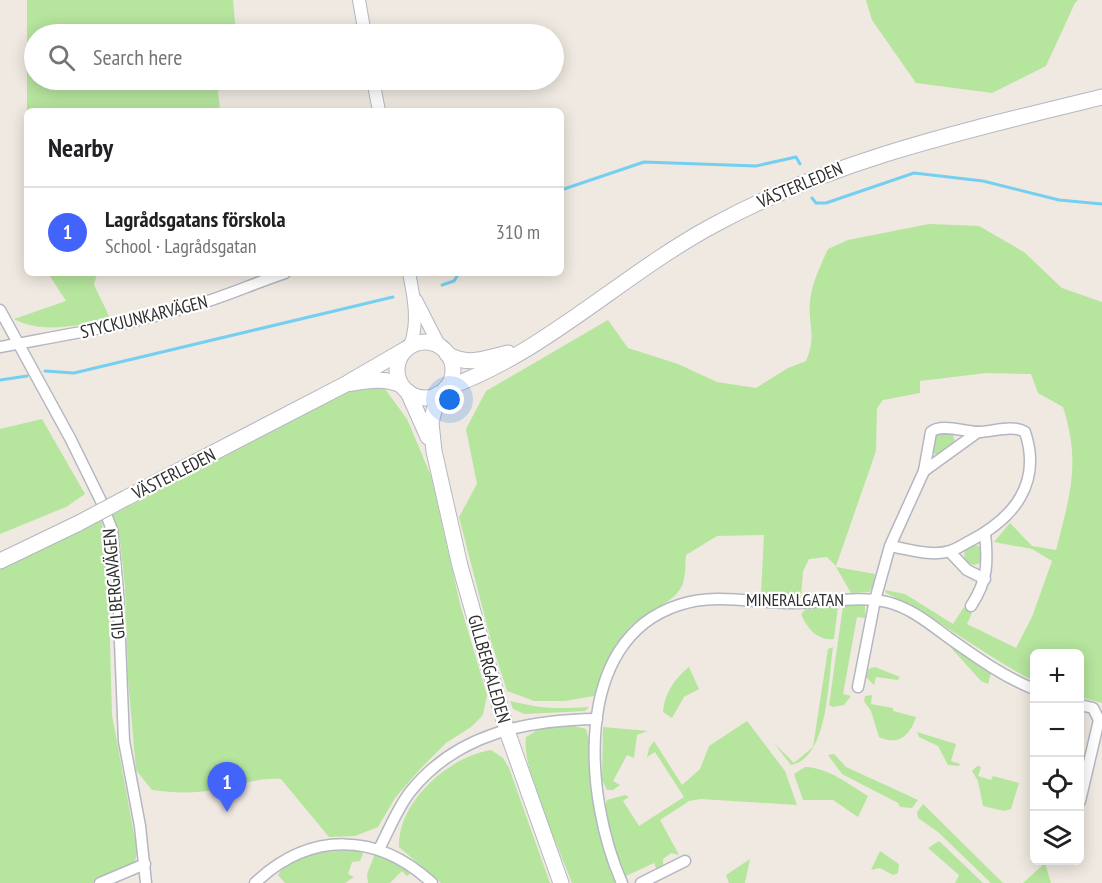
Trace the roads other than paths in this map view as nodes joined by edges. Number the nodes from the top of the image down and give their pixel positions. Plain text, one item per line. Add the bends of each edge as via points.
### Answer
1 (359, 0) edge
2 (363, 24) edge
3 (375, 90) edge
4 (1102, 97) edge
5 (378, 108) edge
6 (277, 276) edge
7 (410, 276) edge
8 (414, 296) junction
9 (0, 310) edge
10 (20, 343) junction
11 (0, 346) edge
12 (531, 347) junction
13 (408, 348) junction
14 (444, 350) junction
15 (346, 384) junction
16 (405, 388) junction
17 (442, 391) junction
18 (978, 432) junction
19 (434, 451) junction
20 (924, 471) junction
21 (985, 533) junction
22 (890, 546) junction
23 (950, 552) junction
24 (0, 561) edge
25 (986, 579) junction
26 (875, 600) junction
27 (971, 606) dead end
28 (858, 687) dead end
29 (1030, 687) edge
30 (1084, 706) edge
31 (597, 719) junction
32 (507, 731) junction
33 (1084, 785) edge
34 (379, 849) junction
35 (685, 861) dead end
36 (145, 864) junction
37 (100, 883) edge
38 (146, 883) edge
39 (255, 883) edge
40 (432, 883) edge
41 (561, 883) edge
42 (622, 883) edge
43 (641, 883) edge

1 - 2 street
3 - 5 street
4 - 12 main road, VÄSTERLEDEN via 894,150 789,188 686,241
6 - 10 street, STYCKJUNKARVÄGEN via 142,320
7 - 8 street
8 - 13 street via 414,335
8 - 14 street
9 - 10 street, GILLBERGAVÄGEN
10 - 11 street, STYCKJUNKARVÄGEN
10 - 36 street, GILLBERGAVÄGEN via 112,530 124,741
12 - 14 main road, VÄSTERLEDEN via 475,362 458,360
12 - 17 main road, VÄSTERLEDEN
13 - 14 main road via 425,342
13 - 15 main road, VÄSTERLEDEN
13 - 16 main road via 398,364
14 - 17 main road via 452,369
15 - 16 main road, VÄSTERLEDEN via 389,380
15 - 24 main road, VÄSTERLEDEN, bridge
16 - 17 main road via 423,398
16 - 19 main road, GILLBERGALEDEN
17 - 19 main road, GILLBERGALEDEN via 431,423
18 - 20 street
18 - 20 street via 935,429 931,432
18 - 21 street via 1021,429 1027,438 1029,473 1024,495
19 - 32 main road, GILLBERGALEDEN via 460,566
20 - 22 street
21 - 23 street
21 - 25 street
22 - 23 street
22 - 26 street
23 - 25 street via 967,570
25 - 27 street
26 - 28 street
26 - 29 street, MINERALGATAN via 916,615 1000,672
26 - 31 street, MINERALGATAN via 714,600 679,604 645,623 620,650 603,691
30 - 33 street via 1098,714 1098,730
31 - 32 street via 539,721
31 - 42 street, MINERALGATAN via 596,784 603,824
32 - 34 street via 465,746 434,768 410,792
32 - 41 main road, GILLBERGALEDEN
34 - 39 street via 340,844 312,848 285,860
34 - 40 street via 408,864
35 - 43 street
36 - 37 street
36 - 38 street, GILLBERGAVÄGEN

